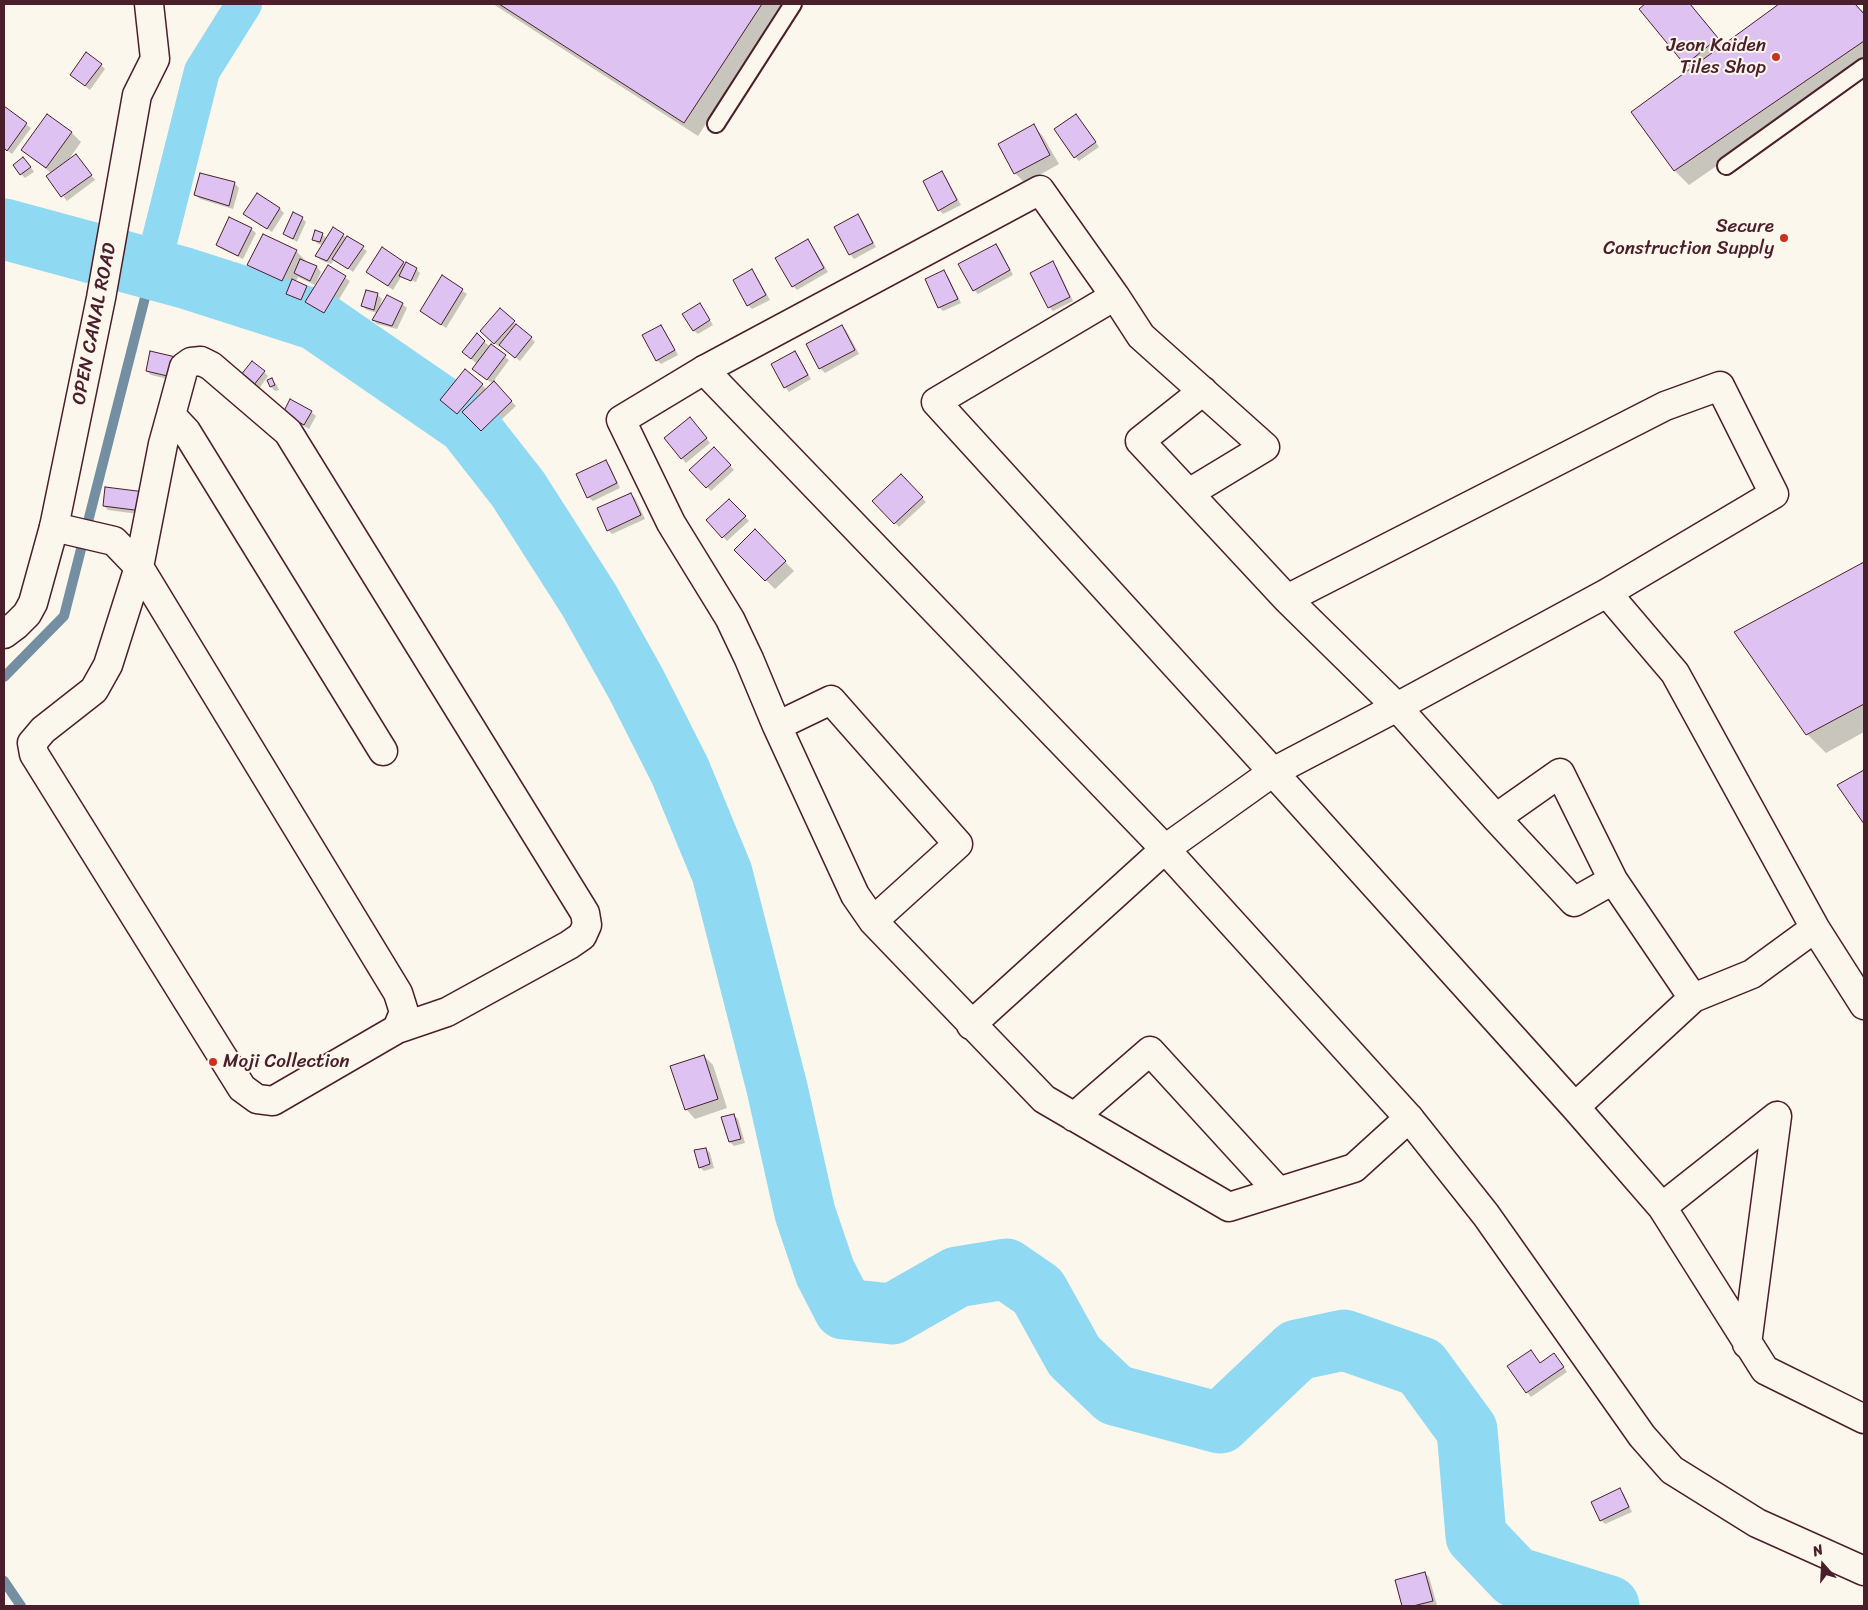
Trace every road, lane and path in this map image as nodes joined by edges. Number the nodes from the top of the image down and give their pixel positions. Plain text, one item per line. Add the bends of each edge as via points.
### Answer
1 (149, 4) edge
2 (793, 4) edge
3 (1864, 67) edge
4 (716, 124) dead end
5 (1726, 166) dead end
6 (1116, 296) junction
7 (704, 370) junction
8 (1202, 391) junction
9 (172, 415) junction
10 (1189, 494) junction
11 (54, 527) junction
12 (139, 567) junction
13 (1607, 593) junction
14 (1287, 599) junction
15 (4, 634) edge
16 (1397, 707) junction
17 (777, 726) junction
18 (383, 750) dead end
19 (1273, 772) junction
20 (1496, 818) junction
21 (1165, 849) junction
22 (1613, 880) junction
23 (873, 922) junction
24 (1815, 928) junction
25 (1693, 998) junction
26 (1864, 1005) edge
27 (972, 1025) junction
28 (397, 1029) junction
29 (1574, 1107) junction
30 (1074, 1116) junction
31 (1409, 1118) junction
32 (1278, 1191) junction
33 (1662, 1207) junction
34 (1747, 1344) junction
35 (1864, 1418) edge
36 (1864, 1571) edge

1 - 11 street, OPEN CANAL ROAD via 155,59 137,95 101,298
2 - 4 lane
3 - 5 lane
6 - 7 street via 1040,190
6 - 8 street via 1141,336
6 - 19 street via 936,402
7 - 17 street via 621,420 671,523 730,618
7 - 21 street
8 - 10 street via 1140,441
8 - 10 street via 1265,447
9 - 12 street via 163,444
9 - 18 street via 186,431
9 - 28 street via 184,368 191,362 201,361 288,432 585,913 587,925 582,936 569,945 447,1012
10 - 14 street
11 - 12 street via 114,541
11 - 15 street, OPEN CANAL ROAD via 33,603 16,626
12 - 28 street via 398,993 404,1012
12 - 28 street via 108,665 94,690 43,730 32,743 34,754 242,1088 257,1099 273,1101
13 - 14 street via 1774,494 1720,386 1665,406
13 - 16 street
13 - 24 street via 1675,673
14 - 16 street
16 - 19 street
16 - 20 street
17 - 23 street via 855,895
17 - 23 street via 831,700 958,844
19 - 21 street
19 - 29 street
20 - 22 street via 1574,902
20 - 22 street via 1560,773
21 - 27 street
21 - 31 street
22 - 25 street
23 - 27 street
24 - 25 street via 1752,974
24 - 26 street
25 - 29 street
27 - 30 street via 1044,1099
29 - 33 street
30 - 32 street via 1229,1207
30 - 32 street via 1150,1051
31 - 32 street via 1354,1168
31 - 36 street via 1486,1215 1642,1436 1672,1470 1757,1523
33 - 34 street
33 - 34 street via 1777,1116
34 - 35 street via 1764,1370

